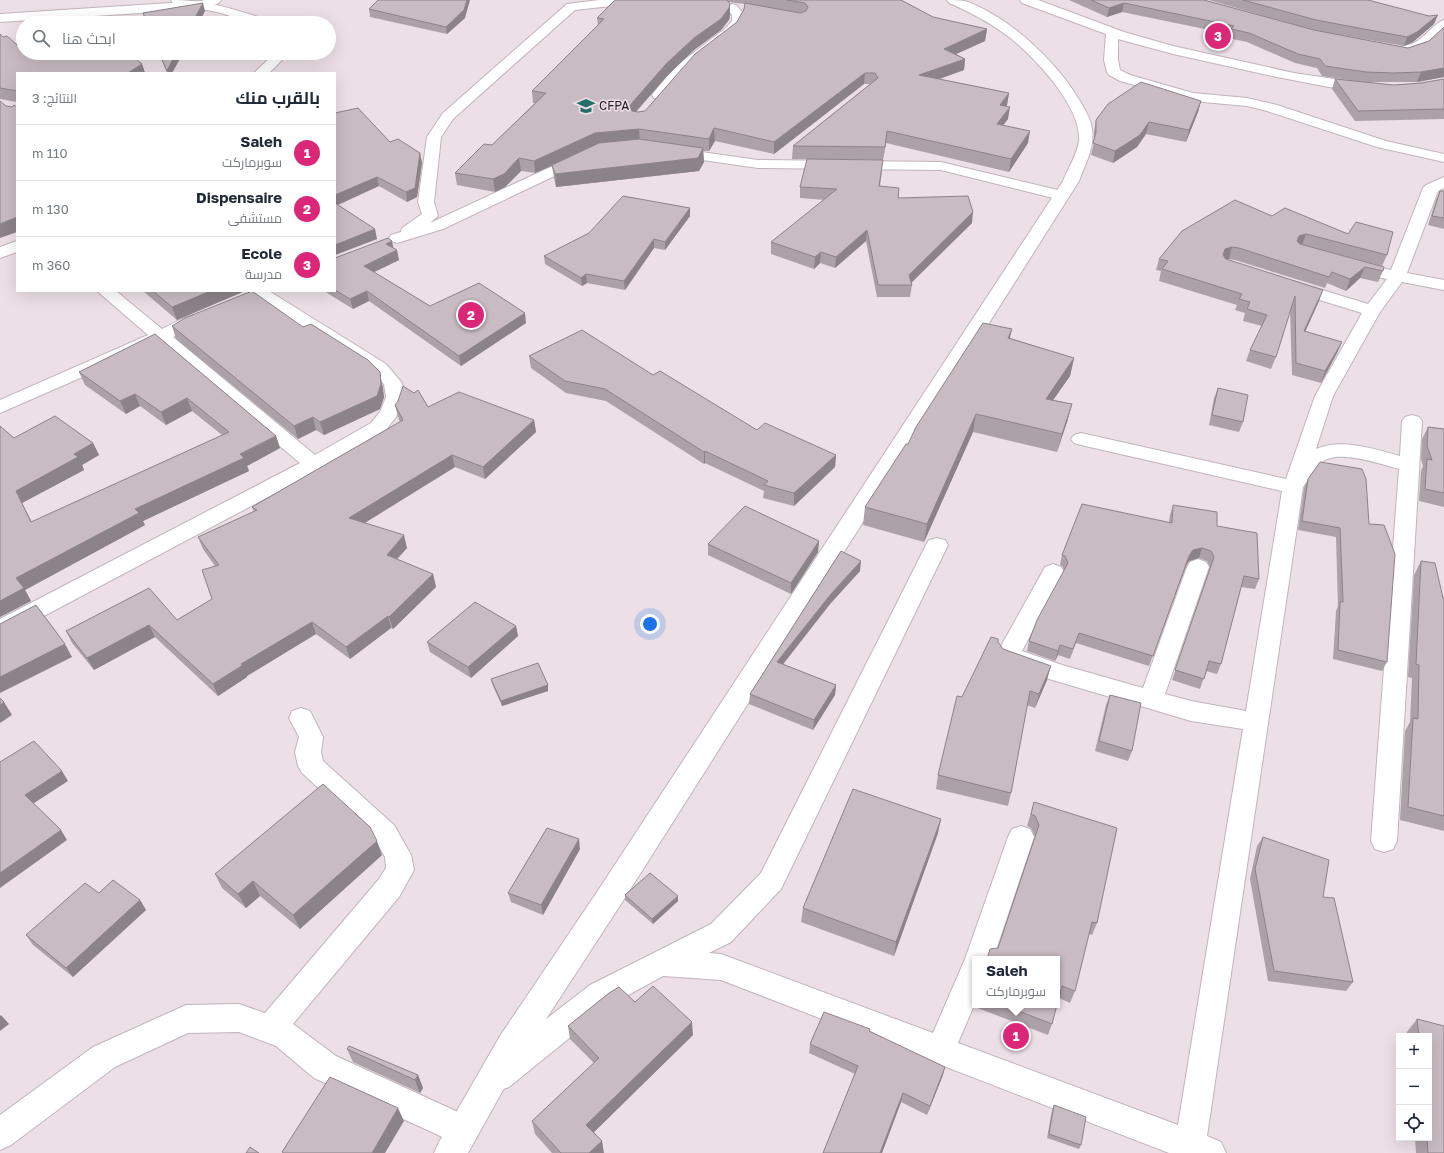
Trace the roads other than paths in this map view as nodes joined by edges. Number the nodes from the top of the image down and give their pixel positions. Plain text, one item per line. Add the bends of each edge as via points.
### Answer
1 (178, 0) edge
2 (220, 0) edge
3 (629, 0) edge
4 (953, 0) edge
5 (1026, 0) edge
6 (209, 3) edge
7 (717, 5) edge
8 (732, 8) junction
9 (747, 10) edge
10 (28, 16) edge
11 (242, 16) edge
12 (268, 16) edge
13 (16, 17) edge
14 (0, 18) edge
15 (1444, 24) edge
16 (1112, 32) junction
17 (1383, 48) edge
18 (271, 60) edge
19 (276, 60) edge
20 (265, 70) edge
21 (1373, 88) edge
22 (653, 103) edge
23 (656, 150) edge
24 (791, 150) edge
25 (590, 154) edge
26 (1444, 158) edge
27 (773, 164) junction
28 (1444, 182) edge
29 (1062, 195) junction
30 (16, 246) edge
31 (0, 253) edge
32 (1368, 269) edge
33 (1397, 277) junction
34 (1282, 282) edge
35 (1444, 286) edge
36 (107, 292) edge
37 (257, 294) edge
38 (1372, 311) junction
39 (217, 312) edge
40 (159, 336) junction
41 (0, 407) edge
42 (1412, 421) dead end
43 (1081, 439) dead end
44 (314, 464) junction
45 (1409, 465) junction
46 (1293, 487) junction
47 (937, 545) dead end
48 (1198, 567) dead end
49 (1053, 572) dead end
50 (0, 629) edge
51 (1151, 700) junction
52 (301, 718) dead end
53 (1256, 722) junction
54 (1021, 837) dead end
55 (1384, 841) dead end
56 (980, 956) edge
57 (660, 963) junction
58 (972, 975) edge
59 (270, 1029) junction
60 (940, 1051) junction
61 (491, 1081) junction
62 (0, 1134) edge
63 (456, 1142) edge
64 (1196, 1150) edge

1 - 6 street
2 - 12 street
3 - 25 street via 571,7 448,116 434,137 426,202 430,216 390,240 437,226
4 - 29 street via 984,15 1010,32 1033,51 1073,99 1084,123 1086,141 1071,181
5 - 16 street
6 - 10 street
6 - 11 street
7 - 8 street
8 - 9 street
8 - 22 street via 738,14 738,22 730,32 681,69
13 - 14 street
15 - 17 street via 1419,46 1405,52
16 - 21 street via 1158,46 1275,72 1339,85
16 - 26 street via 1110,60 1114,72 1125,78 1192,97 1247,102 1272,108 1382,144
18 - 20 street
19 - 20 street
23 - 27 street
24 - 27 street
27 - 29 street via 941,166
28 - 33 street via 1431,188
29 - 61 street
30 - 31 street
32 - 33 street
33 - 35 street
33 - 38 street
34 - 38 street
36 - 40 street
37 - 44 street via 379,368 393,383 396,396 390,413 378,427
38 - 46 street via 1324,396
39 - 40 street
40 - 41 street
40 - 44 street
42 - 45 street
43 - 46 street
44 - 50 street
45 - 46 street via 1344,450 1330,451 1316,457
45 - 55 street
46 - 53 street
47 - 57 street via 771,881 721,933
48 - 51 street
49 - 51 street via 1008,655 1057,673
51 - 53 street via 1191,711
52 - 59 street via 311,737 308,752 311,766 385,833 398,855 400,870 389,888
53 - 64 street
54 - 56 street
57 - 60 street via 721,967
57 - 61 street via 600,995
58 - 60 street
59 - 62 street via 239,1018 186,1019 104,1057
59 - 63 street via 286,1035 325,1067
60 - 64 street
61 - 63 street

